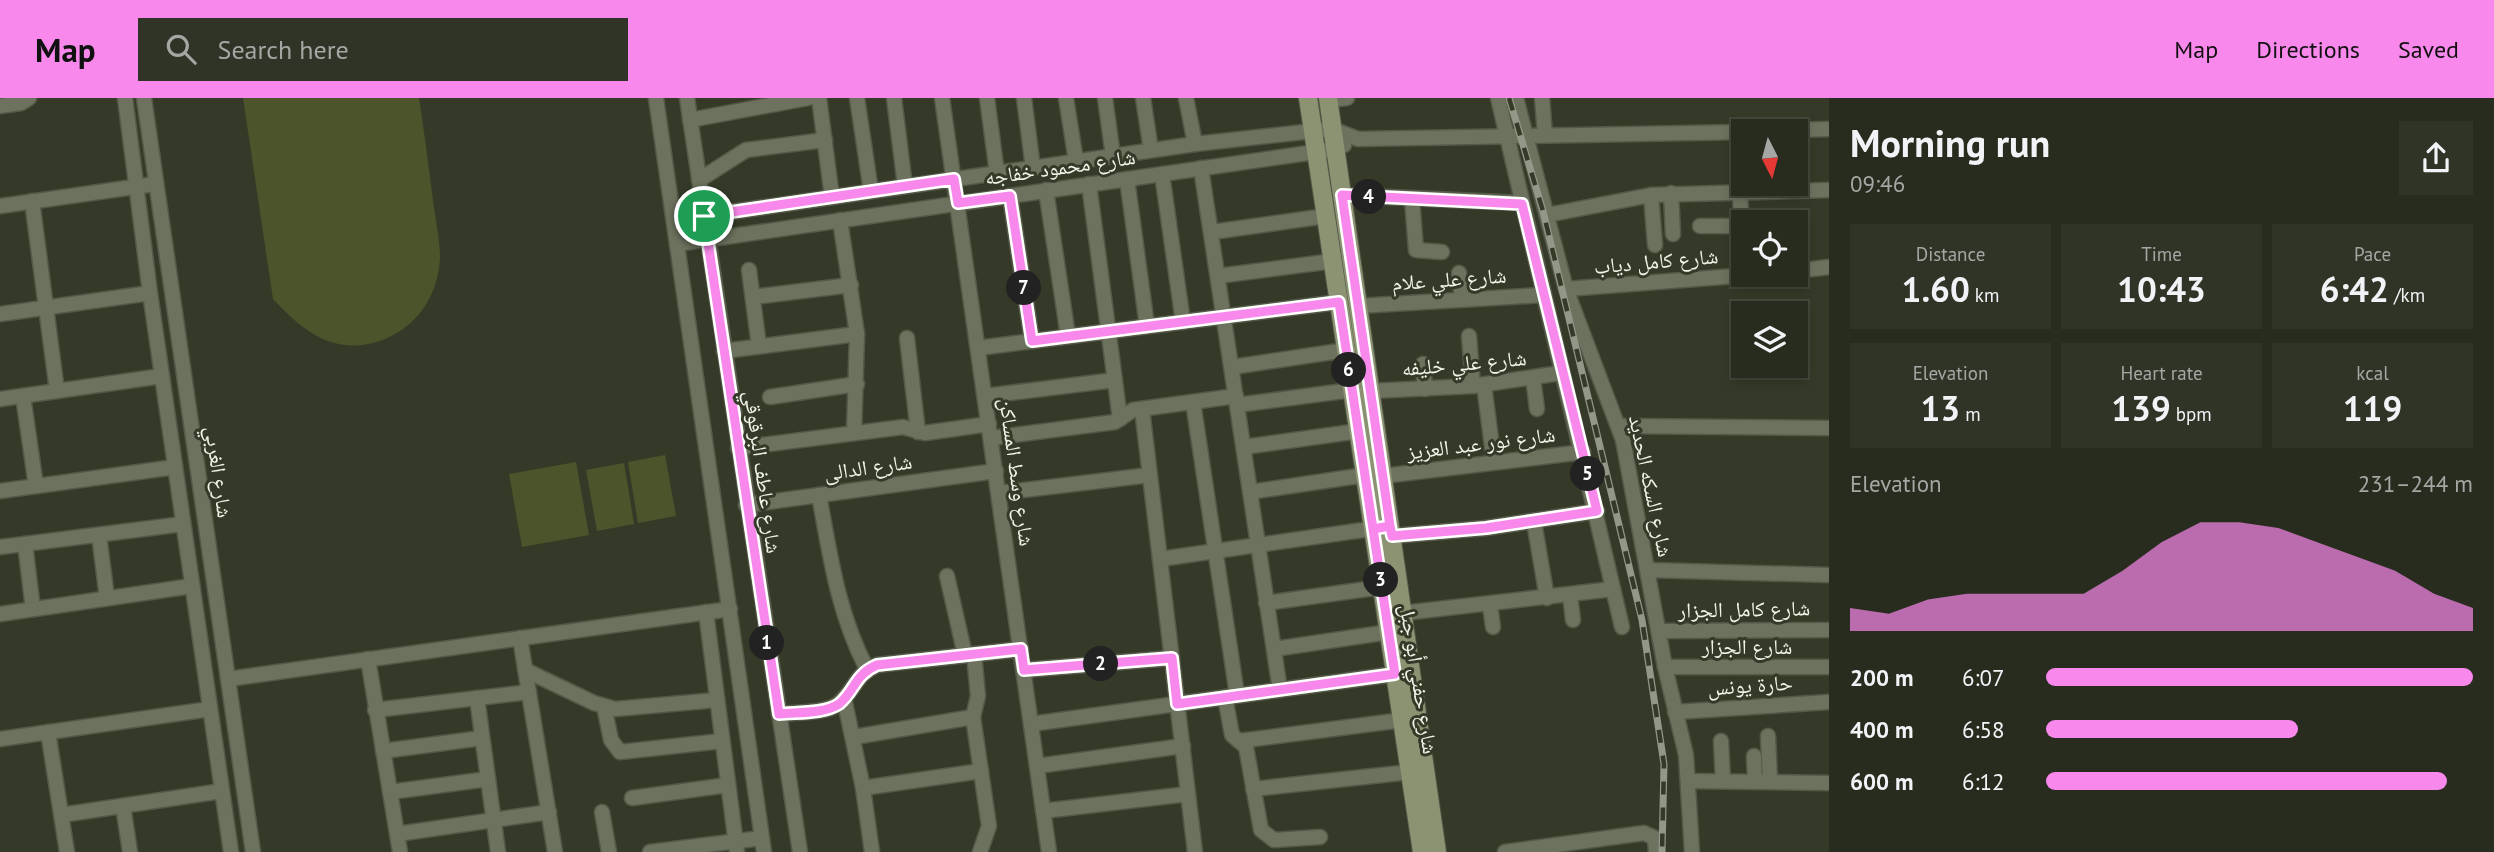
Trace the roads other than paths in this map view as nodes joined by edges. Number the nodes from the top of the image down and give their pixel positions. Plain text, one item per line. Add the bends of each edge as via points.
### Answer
1 (29, 98) edge
2 (125, 98) edge
3 (144, 98) edge
4 (656, 98) edge
5 (687, 98) edge
6 (808, 98) edge
7 (819, 98) edge
8 (857, 98) edge
9 (894, 98) edge
10 (942, 98) edge
11 (987, 98) edge
12 (1024, 98) edge
13 (1066, 98) edge
14 (1105, 98) edge
15 (1143, 98) edge
16 (1186, 98) edge
17 (1308, 98) edge
18 (1347, 98) edge
19 (1498, 98) edge
20 (1517, 98) edge
21 (1542, 98) edge
22 (1328, 99) edge
23 (0, 106) edge
24 (690, 120) junction
25 (1332, 129) junction
26 (1829, 129) edge
27 (1808, 130) edge
28 (1313, 131) junction
29 (1731, 132) edge
30 (1506, 134) junction
31 (1526, 135) junction
32 (1545, 135) junction
33 (1358, 139) junction
34 (825, 140) junction
35 (1195, 144) junction
36 (1336, 149) junction
37 (1151, 150) junction
38 (1316, 151) junction
39 (1113, 156) junction
40 (1076, 161) junction
41 (1033, 168) junction
42 (1200, 168) junction
43 (998, 173) junction
44 (1162, 174) junction
45 (1127, 178) junction
46 (954, 179) junction
47 (699, 180) junction
48 (156, 184) junction
49 (1089, 184) junction
50 (138, 186) junction
51 (905, 186) junction
52 (1046, 190) junction
53 (1808, 190) edge
54 (1829, 190) edge
55 (871, 191) junction
56 (1731, 191) edge
57 (1671, 194) junction
58 (1342, 195) junction
59 (1651, 195) junction
60 (1010, 196) junction
61 (832, 197) junction
62 (1412, 199) junction
63 (32, 201) junction
64 (958, 203) junction
65 (1522, 204) junction
66 (0, 206) edge
67 (1547, 215) junction
68 (704, 216) junction
69 (1326, 216) junction
70 (840, 220) junction
71 (1700, 226) dead end
72 (1731, 226) edge
73 (1212, 232) junction
74 (1673, 234) dead end
75 (708, 239) junction
76 (677, 244) junction
77 (1655, 245) dead end
78 (1441, 251) dead end
79 (1333, 261) junction
80 (1829, 267) edge
81 (749, 270) dead end
82 (1808, 270) edge
83 (1459, 273) dead end
84 (1731, 275) edge
85 (1219, 276) junction
86 (851, 285) junction
87 (1566, 289) junction
88 (150, 293) junction
89 (1543, 295) junction
90 (752, 297) junction
91 (1462, 299) junction
92 (1339, 302) junction
93 (1358, 306) junction
94 (45, 308) junction
95 (0, 314) edge
96 (1224, 316) junction
97 (1183, 322) junction
98 (1147, 326) junction
99 (1108, 331) junction
100 (858, 334) junction
101 (1068, 336) junction
102 (1469, 337) dead end
103 (907, 338) dead end
104 (1032, 341) junction
105 (759, 346) junction
106 (978, 348) junction
107 (1346, 350) junction
108 (724, 351) junction
109 (1423, 364) dead end
110 (1232, 367) junction
111 (1561, 373) junction
112 (162, 376) junction
113 (1533, 378) junction
114 (1115, 380) junction
115 (857, 384) junction
116 (1478, 386) junction
117 (1425, 389) junction
118 (1362, 390) junction
119 (57, 391) junction
120 (23, 396) junction
121 (985, 396) junction
122 (769, 397) dead end
123 (0, 399) edge
124 (1237, 401) junction
125 (1193, 402) junction
126 (1142, 409) junction
127 (1537, 409) dead end
128 (1120, 419) junction
129 (1619, 426) junction
130 (1829, 428) edge
131 (990, 431) junction
132 (1359, 431) junction
133 (918, 432) junction
134 (854, 433) junction
135 (1244, 447) junction
136 (738, 448) junction
137 (1583, 452) junction
138 (1494, 462) junction
139 (175, 467) junction
140 (996, 471) junction
141 (1150, 475) junction
142 (1374, 476) junction
143 (36, 486) junction
144 (0, 491) edge
145 (1250, 492) junction
146 (999, 493) junction
147 (819, 495) junction
148 (746, 505) junction
149 (1597, 511) junction
150 (1534, 522) junction
151 (183, 524) junction
152 (1385, 530) junction
153 (99, 535) junction
154 (25, 544) junction
155 (1258, 545) junction
156 (0, 547) edge
157 (1215, 551) junction
158 (1160, 559) junction
159 (1648, 570) junction
160 (1829, 575) edge
161 (947, 576) dead end
162 (192, 586) junction
163 (1382, 587) junction
164 (1613, 589) junction
165 (1570, 595) junction
166 (107, 598) junction
167 (1547, 598) junction
168 (1266, 603) junction
169 (1490, 605) junction
170 (33, 609) junction
171 (730, 609) junction
172 (706, 612) junction
173 (1403, 613) junction
174 (0, 614) edge
175 (1573, 621) dead end
176 (1493, 626) dead end
177 (1622, 627) dead end
178 (1829, 629) edge
179 (1659, 631) junction
180 (1389, 632) junction
181 (520, 638) junction
182 (1021, 649) junction
183 (1274, 649) junction
184 (970, 654) junction
185 (1172, 658) junction
186 (368, 659) junction
187 (1665, 667) junction
188 (1829, 667) edge
189 (867, 669) junction
190 (525, 670) junction
191 (1024, 670) junction
192 (1395, 674) junction
193 (228, 679) junction
194 (1280, 690) junction
195 (529, 692) junction
196 (1231, 696) junction
197 (477, 698) junction
198 (844, 698) junction
199 (717, 700) junction
200 (1829, 702) edge
201 (1177, 704) junction
202 (604, 706) junction
203 (210, 709) junction
204 (375, 710) junction
205 (1675, 712) junction
206 (779, 714) junction
207 (973, 716) junction
208 (1402, 720) junction
209 (1031, 724) junction
210 (48, 732) junction
211 (1768, 736) dead end
212 (853, 737) junction
213 (482, 738) junction
214 (0, 739) edge
215 (722, 741) junction
216 (1239, 741) junction
217 (1721, 741) dead end
218 (1182, 746) junction
219 (383, 751) junction
220 (1754, 755) dead end
221 (1037, 766) junction
222 (981, 771) junction
223 (1418, 771) junction
224 (488, 779) junction
225 (1689, 781) junction
226 (1723, 781) junction
227 (1763, 781) junction
228 (1829, 783) edge
229 (728, 785) junction
230 (863, 788) junction
231 (1254, 789) junction
232 (222, 791) junction
233 (390, 792) junction
234 (1188, 793) junction
235 (632, 798) dead end
236 (123, 806) junction
237 (1043, 811) junction
238 (549, 812) junction
239 (602, 812) dead end
240 (61, 815) junction
241 (494, 820) junction
242 (397, 834) junction
243 (1320, 837) dead end
244 (763, 845) edge
245 (736, 846) edge
246 (1549, 849) edge
247 (67, 852) edge
248 (130, 852) edge
249 (231, 852) edge
250 (253, 852) edge
251 (400, 852) edge
252 (498, 852) edge
253 (555, 852) edge
254 (609, 852) edge
255 (650, 852) edge
256 (800, 852) edge
257 (872, 852) edge
258 (980, 852) edge
259 (1049, 852) edge
260 (1195, 852) edge
261 (1422, 852) edge
262 (1437, 852) edge
263 (1505, 852) edge
264 (1656, 852) edge
265 (1692, 852) edge

1 - 23 street
2 - 50 street, شارع الغربي
3 - 48 street, شارع الغربي
4 - 76 street
5 - 24 street, شارع عاطف البرقوقي
6 - 24 street
7 - 34 street
8 - 55 street
9 - 51 street
10 - 46 street, شارع وسط المساكن
11 - 43 street
12 - 41 street
13 - 40 street
14 - 39 street
15 - 37 street
16 - 35 street
17 - 28 street, شارع حفني أبو جبل
18 - 22 street
19 - 30 street
20 - 31 street, شارع السكه الحديد
21 - 32 street
22 - 25 street, شارع حفني أبو جبل
24 - 47 street, شارع عاطف البرقوقي
25 - 28 street, شارع محمود خفاجه
25 - 33 street
25 - 36 street, شارع حفني أبو جبل
26 - 27 street
28 - 35 street, شارع محمود خفاجه
28 - 38 street, شارع حفني أبو جبل
29 - 32 street
30 - 31 street
30 - 33 street
30 - 65 street
31 - 32 street
31 - 67 street, شارع السكه الحديد
33 - 36 street, شارع محمود خفاجه
34 - 47 street via 746,150
34 - 61 street
35 - 37 street, شارع محمود خفاجه
36 - 38 street, شارع محمود خفاجه
36 - 58 street, شارع حفني أبو جبل
37 - 39 street, شارع محمود خفاجه
38 - 42 street, شارع محمود خفاجه
38 - 69 street, شارع حفني أبو جبل
39 - 40 street, شارع محمود خفاجه
40 - 41 street, شارع محمود خفاجه
41 - 43 street, شارع محمود خفاجه
42 - 44 street, شارع محمود خفاجه
42 - 73 street
43 - 46 street, شارع محمود خفاجه
44 - 45 street, شارع محمود خفاجه
44 - 97 street
45 - 49 street, شارع محمود خفاجه
45 - 98 street
46 - 51 street, شارع محمود خفاجه
46 - 64 street, شارع وسط المساكن
47 - 68 street, شارع عاطف البرقوقي
48 - 50 street
48 - 193 street, شارع الغربي
49 - 52 street, شارع محمود خفاجه
49 - 99 street
50 - 63 street
50 - 88 street, شارع الغربي
51 - 55 street, شارع محمود خفاجه
52 - 60 street, شارع محمود خفاجه
52 - 101 street
53 - 54 street
55 - 61 street, شارع محمود خفاجه
56 - 57 street
57 - 59 street
57 - 74 street
58 - 62 street
58 - 93 street, شارع حفني أبو جبل
59 - 67 street
59 - 77 street
60 - 64 street, شارع محمود خفاجه
60 - 104 street
61 - 68 street, شارع محمود خفاجه
62 - 65 street
62 - 78 street via 1416,250
63 - 66 street
63 - 94 street
64 - 70 street, شارع محمود خفاجه
64 - 106 street, شارع وسط المساكن
65 - 89 street
67 - 87 street, شارع السكه الحديد
68 - 75 street, شارع عاطف البرقوقي
69 - 73 street
69 - 79 street, شارع حفني أبو جبل
70 - 75 street, شارع محمود خفاجه
70 - 86 street
71 - 72 street
73 - 85 street
75 - 76 street, شارع محمود خفاجه
75 - 108 street, شارع عاطف البرقوقي
76 - 171 street
79 - 85 street
79 - 92 street, شارع حفني أبو جبل
80 - 82 street
81 - 90 street
83 - 91 street
84 - 87 street, شارع كامل دياب
85 - 96 street
86 - 90 street
86 - 100 street
87 - 129 street, شارع السكه الحديد
88 - 94 street
88 - 112 street, شارع الغربي
89 - 91 street, شارع علي علام
89 - 111 street
90 - 105 street
91 - 93 street, شارع علي علام
92 - 96 street
92 - 107 street, شارع حفني أبو جبل
93 - 118 street, شارع حفني أبو جبل
94 - 95 street
94 - 119 street
96 - 97 street
96 - 110 street
97 - 98 street
98 - 99 street
99 - 101 street
99 - 114 street
100 - 105 street
100 - 115 street
101 - 104 street
102 - 116 street
103 - 133 street
104 - 106 street
105 - 108 street
106 - 121 street, شارع وسط المساكن
107 - 110 street
107 - 118 street, شارع حفني أبو جبل
108 - 136 street, شارع عاطف البرقوقي
109 - 117 street
110 - 124 street
111 - 113 street, شارع علي خليفه
111 - 137 street
112 - 119 street
112 - 139 street, شارع الغربي
113 - 116 street, شارع علي خليفه
113 - 127 street
114 - 121 street
114 - 128 street
115 - 122 street
115 - 134 street
116 - 117 street, شارع علي خليفه
116 - 138 street
117 - 118 street, شارع علي خليفه
118 - 124 street, شارع علي خليفه
118 - 132 street, شارع حفني أبو جبل
118 - 142 street, شارع حفني أبو جبل
119 - 120 street
120 - 123 street
120 - 143 street
121 - 131 street, شارع وسط المساكن
124 - 125 street, شارع علي خليفه
124 - 135 street
125 - 126 street, شارع علي خليفه
125 - 157 street
126 - 128 street, شارع علي خليفه
126 - 141 street
128 - 131 street, شارع علي خليفه
129 - 130 street
129 - 159 street, شارع السكه الحديد
131 - 133 street, شارع علي خليفه
131 - 140 street, شارع وسط المساكن
132 - 135 street
132 - 142 street, شارع حفني أبو جبل
133 - 134 street, شارع علي خليفه via 903,427
134 - 136 street, شارع علي خليفه
135 - 145 street
136 - 148 street, شارع عاطف البرقوقي
137 - 138 street, شارع نور عبد العزيز
137 - 149 street
138 - 142 street, شارع نور عبد العزيز
139 - 143 street
139 - 151 street, شارع الغربي
140 - 146 street, شارع وسط المساكن
140 - 147 street, شارع الدالى
141 - 146 street
141 - 158 street
142 - 145 street, شارع نور عبد العزيز
142 - 152 street, شارع حفني أبو جبل
143 - 144 street
145 - 155 street
146 - 182 street, شارع وسط المساكن
147 - 148 street, شارع الدالى
147 - 189 street via 838,598
148 - 206 street, شارع عاطف البرقوقي
149 - 150 street
149 - 164 street
150 - 152 street
150 - 167 street
151 - 153 street
151 - 162 street, شارع الغربي
152 - 155 street
152 - 163 street, شارع حفني أبو جبل
152 - 173 street, شارع حفني أبو جبل
153 - 154 street
153 - 166 street
154 - 156 street
154 - 170 street
155 - 157 street
155 - 168 street
157 - 158 street
157 - 196 street
158 - 185 street
159 - 160 street
159 - 179 street, شارع السكه الحديد
161 - 184 street
162 - 166 street
162 - 203 street, شارع الغربي
163 - 168 street
163 - 180 street, شارع حفني أبو جبل
164 - 165 street
164 - 177 street
165 - 167 street
165 - 175 street
166 - 170 street
167 - 169 street
168 - 183 street
169 - 173 street
169 - 176 street
170 - 174 street
171 - 172 street
171 - 244 street
172 - 181 street
172 - 199 street
173 - 223 street, شارع حفني أبو جبل
178 - 179 street, شارع كامل الجزار
179 - 187 street, شارع السكه الحديد
180 - 183 street
180 - 192 street, شارع حفني أبو جبل
181 - 186 street
181 - 190 street
182 - 184 street
182 - 191 street, شارع وسط المساكن
183 - 194 street
184 - 189 street
184 - 207 street via 978,696
185 - 191 street
185 - 201 street
186 - 193 street
186 - 204 street
187 - 188 street, شارع الجزار
187 - 205 street, شارع السكه الحديد
189 - 198 street
190 - 195 street
190 - 202 street
191 - 209 street, شارع وسط المساكن
192 - 194 street
192 - 208 street, شارع حفني أبو جبل
193 - 250 street, شارع الغربي
194 - 196 street
195 - 197 street
195 - 238 street
196 - 201 street
196 - 216 street via 1230,730
197 - 204 street
197 - 213 street
198 - 206 street via 832,707
198 - 212 street
199 - 202 street via 626,710
199 - 215 street
200 - 205 street, حارة يونس
201 - 209 street
201 - 218 street
202 - 215 street via 611,740 620,752
203 - 210 street
203 - 232 street, شارع الغربي
204 - 219 street
205 - 225 street, شارع السكه الحديد
206 - 256 street, شارع عاطف البرقوقي
207 - 212 street
207 - 222 street
208 - 216 street
208 - 223 street, شارع حفني أبو جبل
209 - 221 street, شارع وسط المساكن
210 - 214 street
210 - 240 street
211 - 227 street
212 - 230 street
213 - 219 street
213 - 224 street
215 - 229 street
216 - 231 street via 1246,747
217 - 226 street
218 - 221 street
218 - 234 street
219 - 233 street
220 - 227 street
221 - 237 street, شارع وسط المساكن
222 - 230 street
222 - 258 street via 989,826
223 - 231 street
223 - 261 street, شارع حفني أبو جبل
223 - 262 street, شارع حفني أبو جبل
224 - 233 street
224 - 241 street
225 - 226 street
225 - 265 street, شارع السكه الحديد
226 - 227 street
227 - 228 street
229 - 235 street
229 - 245 street
230 - 257 street
231 - 243 street via 1259,821 1267,836 1283,840
232 - 236 street
232 - 249 street, شارع الغربي
233 - 242 street
234 - 237 street
234 - 260 street
236 - 240 street
236 - 248 street
237 - 259 street, شارع وسط المساكن
238 - 241 street
238 - 253 street
239 - 254 street
240 - 247 street
241 - 242 street
241 - 252 street
242 - 251 street
244 - 245 street
245 - 255 street
246 - 263 street
246 - 264 street via 1644,833 1655,838

